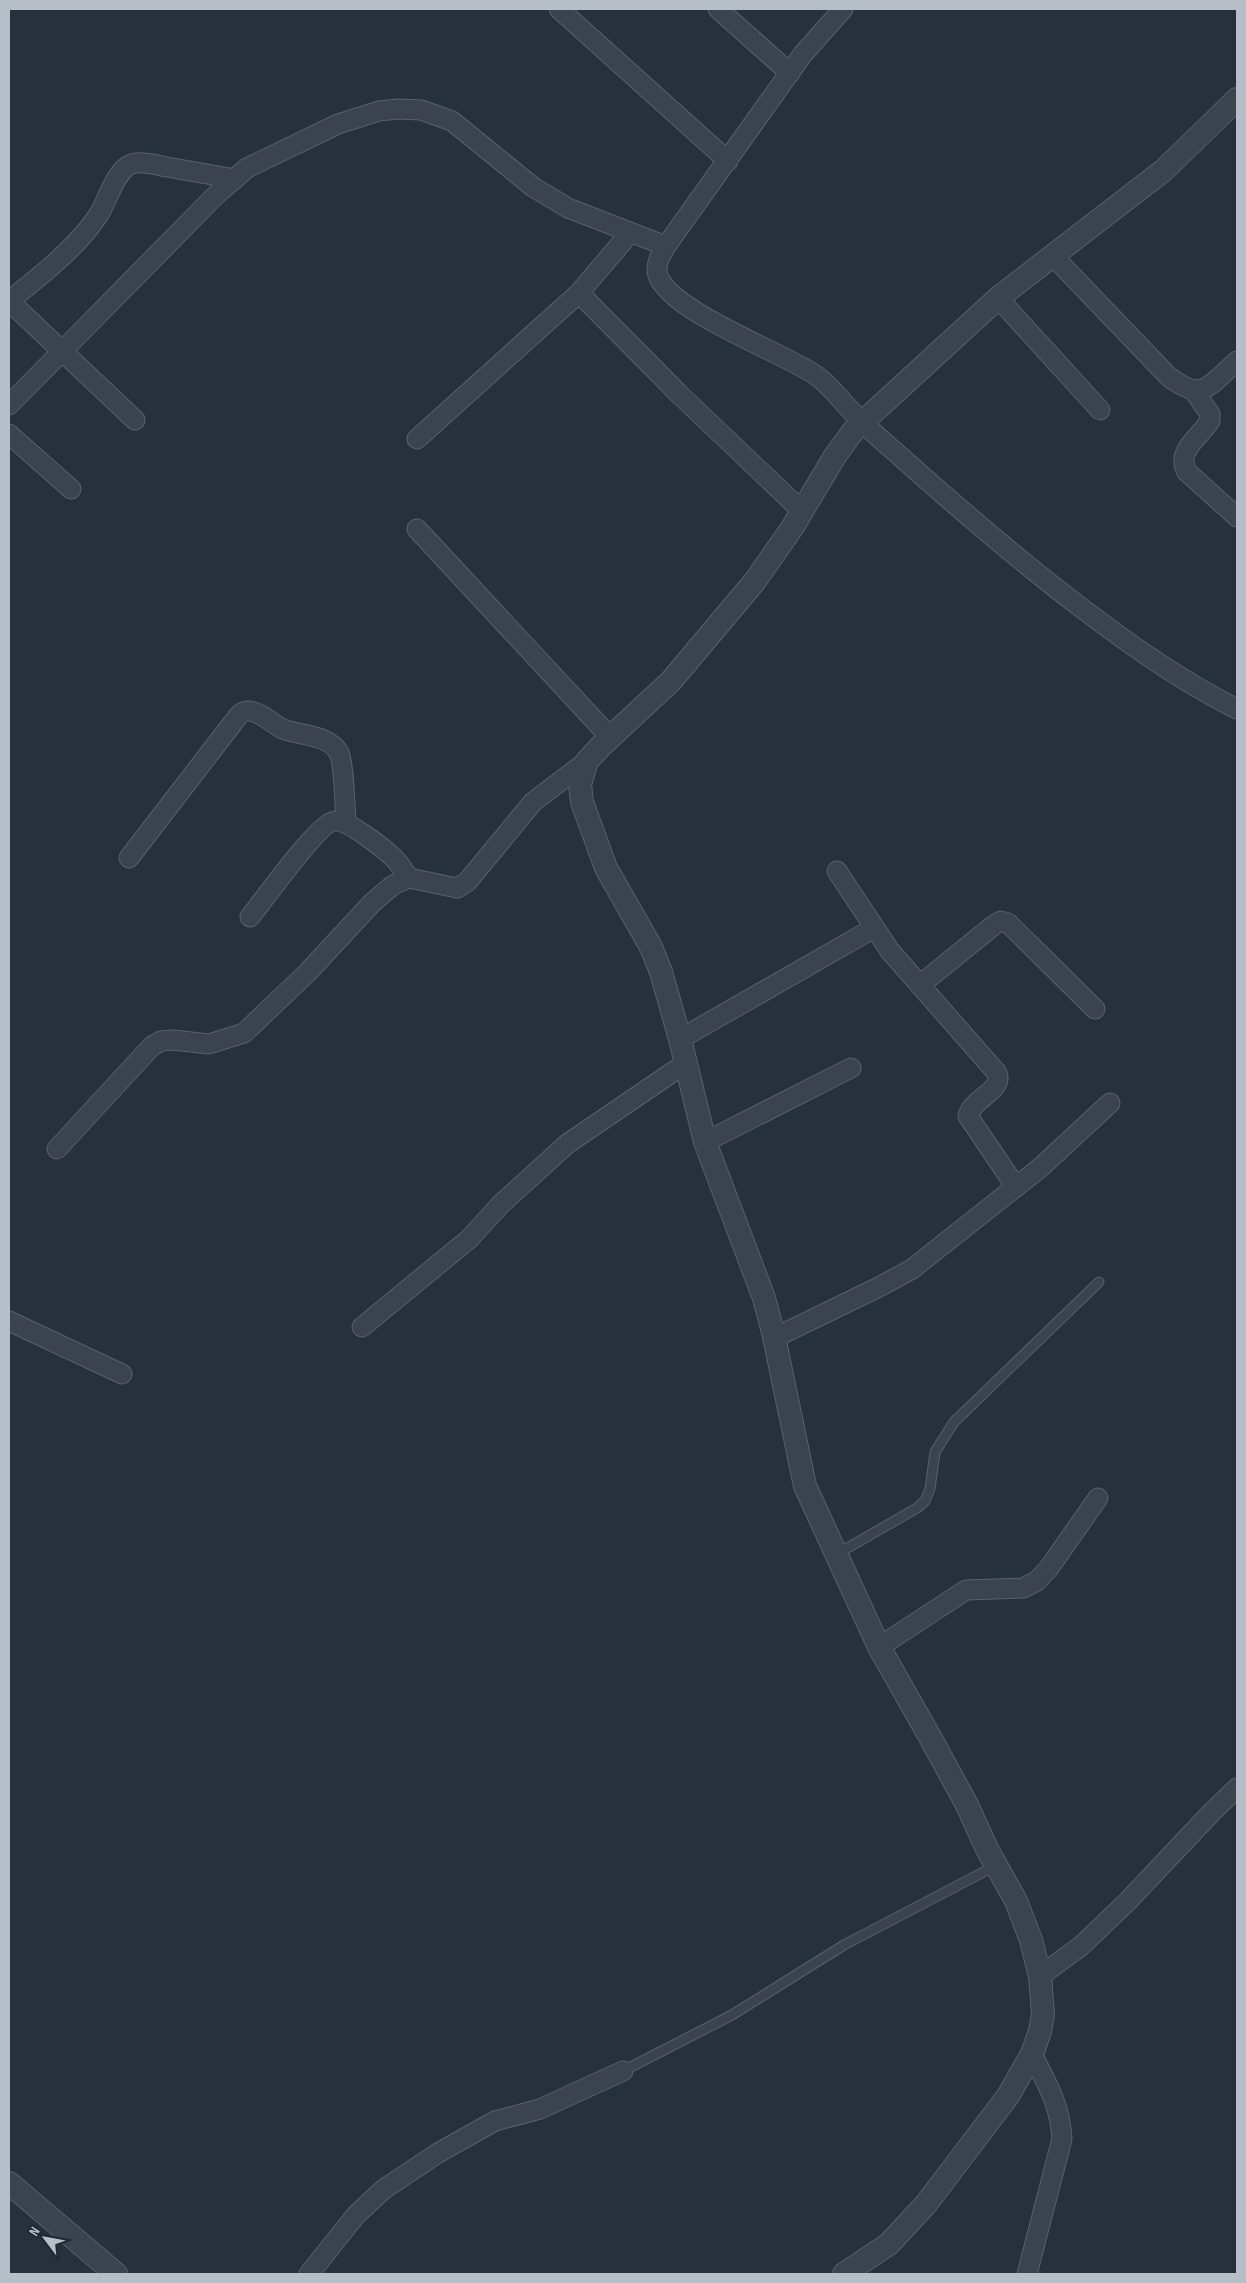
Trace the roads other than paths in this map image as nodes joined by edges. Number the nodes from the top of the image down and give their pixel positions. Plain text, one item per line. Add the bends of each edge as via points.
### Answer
1 (559, 9) edge
2 (718, 9) edge
3 (843, 9) edge
4 (790, 73) junction
5 (1237, 98) edge
6 (728, 161) junction
7 (235, 179) junction
8 (630, 233) junction
9 (666, 246) junction
10 (1053, 256) junction
11 (579, 293) junction
12 (998, 298) junction
13 (9, 301) edge
14 (62, 352) junction
15 (1237, 361) edge
16 (1194, 391) junction
17 (9, 405) edge
18 (1100, 410) dead end
19 (135, 420) dead end
20 (862, 422) junction
21 (9, 434) edge
22 (417, 439) dead end
23 (71, 489) dead end
24 (802, 511) junction
25 (1237, 517) edge
26 (418, 529) dead end
27 (1237, 709) edge
28 (610, 737) junction
29 (587, 761) junction
30 (346, 823) junction
31 (129, 858) dead end
32 (836, 871) dead end
33 (409, 878) junction
34 (250, 917) dead end
35 (874, 928) junction
36 (920, 985) junction
37 (1095, 1009) dead end
38 (680, 1039) junction
39 (686, 1063) junction
40 (851, 1068) dead end
41 (1110, 1103) dead end
42 (705, 1142) junction
43 (57, 1149) dead end
44 (1016, 1187) junction
45 (1099, 1282) dead end
46 (9, 1321) edge
47 (362, 1327) dead end
48 (774, 1338) junction
49 (122, 1374) dead end
50 (1098, 1498) dead end
51 (836, 1555) junction
52 (879, 1647) junction
53 (1237, 1788) edge
54 (988, 1849) junction
55 (1042, 1994) junction
56 (1032, 2054) junction
57 (623, 2070) joint
58 (9, 2183) edge
59 (116, 2274) edge
60 (309, 2274) edge
61 (844, 2274) edge
62 (1027, 2274) edge

1 - 6 street
2 - 4 street
3 - 4 street
4 - 6 street
5 - 10 street via 1164,170
6 - 9 street
7 - 8 street via 247,168 338,124 379,111 421,110 452,122 533,187 568,208
7 - 13 street via 155,165 136,163 129,166 121,172 100,214 43,274
7 - 14 street
8 - 9 street
8 - 11 street
9 - 20 street via 657,271 674,295 709,321 806,368 828,385
10 - 12 street
10 - 16 street via 1169,377
11 - 22 street
11 - 24 street
12 - 18 street
12 - 20 street
13 - 14 street
14 - 17 street
14 - 19 street
15 - 16 street via 1205,388
16 - 25 street via 1210,414 1210,421 1190,444 1183,465
20 - 24 street via 835,456
20 - 27 street via 948,500 1040,576 1129,644 1192,685
21 - 23 street
24 - 28 street via 755,581 690,660
26 - 28 street
28 - 29 street
29 - 33 street via 533,802 467,882 457,888
29 - 38 street via 580,784 582,802 606,868 661,972
30 - 31 street via 340,759 334,747 313,736 285,730 248,710 232,724
30 - 33 street via 394,858
30 - 34 street via 335,821 325,825
32 - 35 street
33 - 43 street via 393,885 372,903 308,972 244,1033 208,1044 167,1040 152,1046
35 - 36 street
35 - 38 street
36 - 37 street via 1002,922 1008,923
36 - 44 street via 997,1073 997,1086 975,1102 968,1116
38 - 39 street
39 - 42 street
39 - 47 street via 567,1144 501,1204 469,1239
40 - 42 street
41 - 44 street
42 - 48 street via 764,1298
44 - 48 street via 912,1269
45 - 51 lane via 954,1422 935,1452 925,1501
46 - 49 street
48 - 51 street via 804,1486
50 - 52 street via 1037,1581 1024,1588 966,1590
51 - 52 street
52 - 54 street
53 - 55 street via 1082,1946
54 - 55 street via 1016,1901 1028,1932
54 - 57 lane via 844,1945 732,2014
55 - 56 street
56 - 61 street via 1008,2096 926,2204 889,2244
56 - 62 street via 1054,2098 1061,2118 1062,2139
57 - 60 street via 540,2109 495,2121 438,2153 384,2190 356,2215
58 - 59 street

